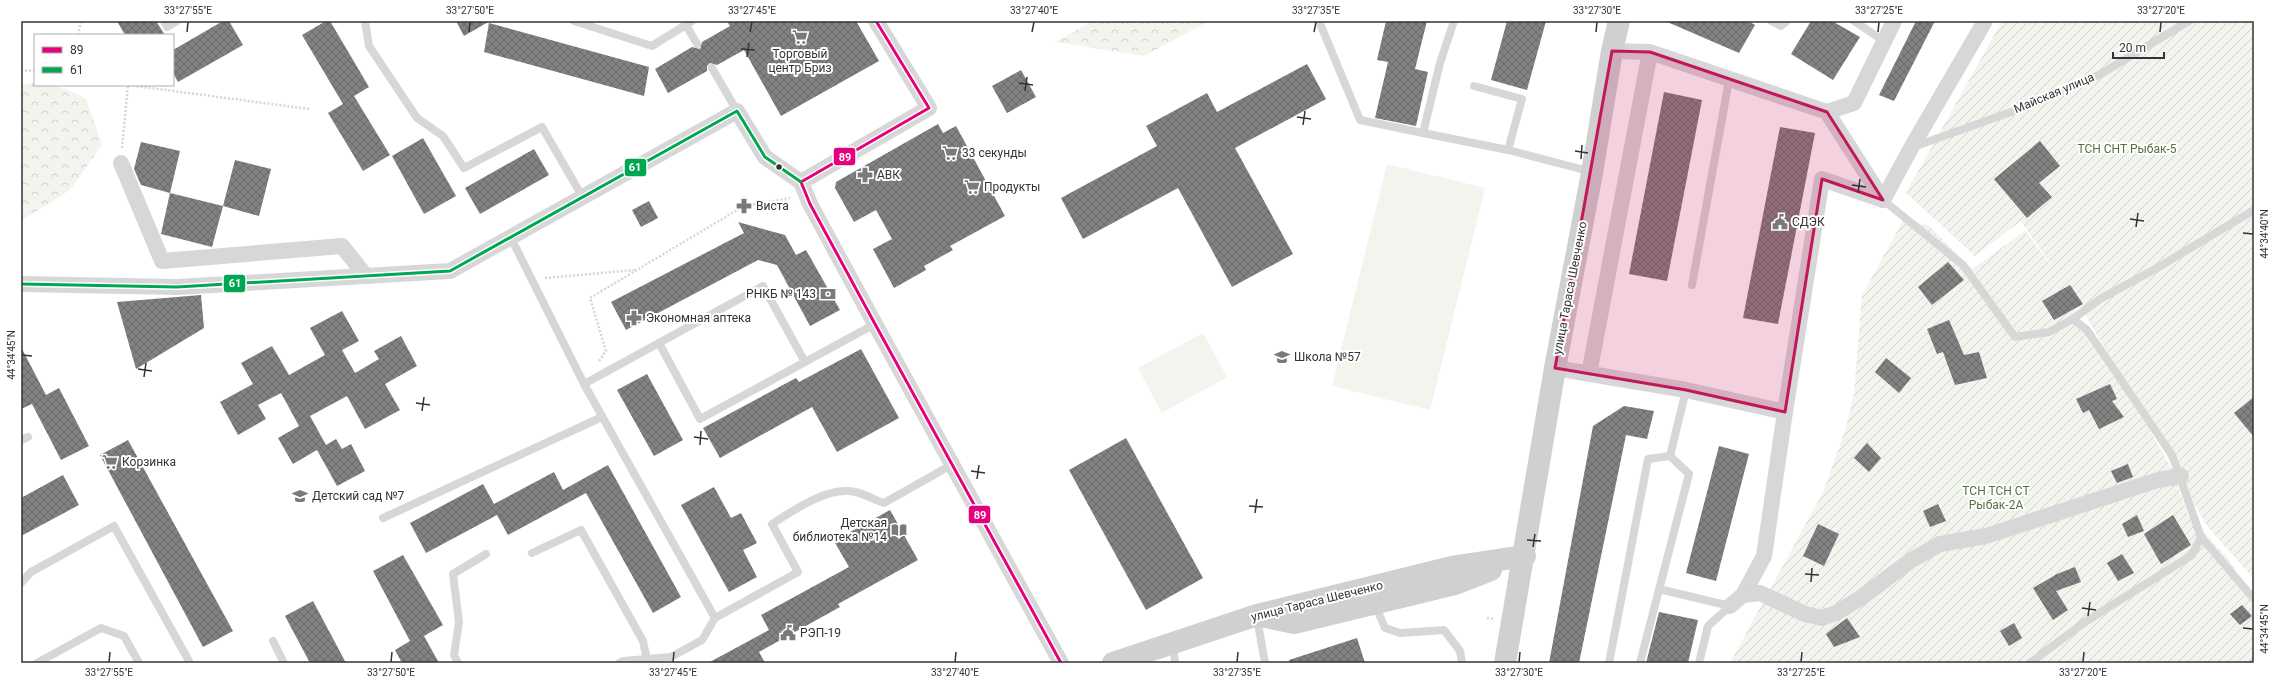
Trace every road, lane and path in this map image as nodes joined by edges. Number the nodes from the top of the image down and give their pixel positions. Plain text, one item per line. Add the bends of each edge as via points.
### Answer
1 (81, 21) edge
2 (164, 21) edge
3 (178, 21) edge
4 (365, 21) edge
5 (574, 21) edge
6 (876, 21) edge
7 (1319, 21) edge
8 (1454, 21) edge
9 (1619, 21) edge
10 (1772, 21) edge
11 (1787, 21) edge
12 (1854, 21) edge
13 (1894, 21) edge
14 (1985, 21) edge
15 (2189, 21) edge
16 (689, 23) edge
17 (78, 34) edge
18 (1884, 41) junction
19 (697, 44) dead end
20 (1612, 51) junction
21 (1650, 52) junction
22 (712, 68) dead end
23 (34, 70) edge
24 (21, 71) edge
25 (1729, 80) junction
26 (128, 86) edge
27 (136, 86) edge
28 (1474, 86) dead end
29 (309, 109) dead end
30 (738, 111) junction
31 (1827, 112) junction
32 (1423, 133) junction
33 (1911, 148) junction
34 (1508, 150) junction
35 (121, 163) joint
36 (1592, 173) junction
37 (800, 189) junction
38 (582, 196) junction
39 (1883, 200) junction
40 (2254, 210) edge
41 (511, 238) junction
42 (636, 270) junction
43 (366, 276) junction
44 (532, 280) junction
45 (21, 284) edge
46 (1692, 285) dead end
47 (2073, 319) junction
48 (875, 324) junction
49 (659, 343) junction
50 (606, 351) dead end
51 (805, 362) junction
52 (1555, 368) junction
53 (1589, 374) junction
54 (584, 384) junction
55 (1686, 390) junction
56 (1785, 412) junction
57 (602, 417) junction
58 (1670, 456) junction
59 (952, 464) junction
60 (2181, 476) junction
61 (383, 518) dead end
62 (2201, 537) junction
63 (532, 553) dead end
64 (486, 554) dead end
65 (1525, 556) junction
66 (21, 583) edge
67 (1659, 589) junction
68 (1743, 595) junction
69 (2254, 598) edge
70 (1375, 605) junction
71 (1730, 606) junction
72 (1257, 615) junction
73 (715, 618) junction
74 (273, 641) dead end
75 (1174, 653) edge
76 (647, 660) junction
77 (37, 663) edge
78 (139, 663) edge
79 (190, 663) edge
80 (284, 663) edge
81 (458, 663) edge
82 (619, 663) edge
83 (1062, 663) edge
84 (1113, 663) edge
85 (1265, 663) edge
86 (1462, 663) edge
87 (1506, 663) edge
88 (1609, 663) edge
89 (1640, 663) edge
90 (1699, 663) edge
91 (2030, 663) edge

1 - 17 path
2 - 3 lane via 167,27
4 - 38 lane via 370,46 417,118 443,136 464,168 542,127
5 - 16 lane via 652,46
6 - 37 street via 929,108
7 - 32 lane via 1360,120
8 - 32 lane via 1440,63
9 - 20 street, улица Тараса Шевченко
10 - 11 lane via 1781,26
12 - 18 lane
13 - 18 street
14 - 33 street
15 - 33 lane, Майская улица via 2099,75 2036,103
16 - 19 lane
18 - 31 street via 1854,102
20 - 21 street
20 - 36 street, улица Тараса Шевченко
21 - 25 street
21 - 53 street
22 - 30 lane
23 - 24 path
25 - 31 street
25 - 46 lane
26 - 35 path
27 - 29 path
28 - 34 lane via 1522,99
30 - 37 street via 766,157
30 - 38 street
31 - 39 street
32 - 34 lane
33 - 39 street
34 - 36 lane
35 - 43 street via 162,261 342,246
36 - 52 street, улица Тараса Шевченко
37 - 42 path via 744,206
37 - 48 street
38 - 41 street
39 - 47 lane via 1963,265 2015,337 2049,332
39 - 56 street via 1822,179
40 - 47 lane via 2100,299
41 - 43 street via 450,271
41 - 44 lane
42 - 44 path
42 - 50 path via 590,298
43 - 45 street via 178,288
44 - 54 lane
47 - 60 lane via 2088,330 2172,455
48 - 51 lane
48 - 59 street
49 - 51 lane via 763,286
49 - 51 lane via 700,419
49 - 54 lane
52 - 53 street
52 - 65 street, улица Тараса Шевченко
53 - 55 street
54 - 57 lane
55 - 56 street
55 - 58 lane
56 - 68 street via 1764,556
57 - 61 lane
57 - 73 lane
58 - 67 lane via 1689,474
58 - 88 lane via 1648,459
59 - 73 lane via 884,503 854,492 822,494 796,508 772,524 798,572
59 - 83 street
60 - 62 lane
60 - 68 street via 2158,480 1986,536 1940,544 1910,561 1842,609 1822,618 1805,614 1760,593
62 - 69 lane
62 - 91 lane via 2192,555 2085,622
63 - 76 lane via 581,530 643,641
64 - 81 lane via 453,574 458,622 454,655
65 - 70 street via 1455,584
65 - 72 street, улица Тараса Шевченко via 1452,567
65 - 87 street, улица Тараса Шевченко
66 - 79 lane via 31,572 114,526
67 - 71 lane
67 - 89 lane
68 - 71 street
70 - 72 street via 1294,623
70 - 86 lane via 1385,628 1400,633 1444,630 1460,651
71 - 90 lane via 1708,626
72 - 75 street, улица Тараса Шевченко
72 - 85 lane
73 - 76 lane via 702,640 671,657
74 - 80 lane
75 - 84 street, улица Тараса Шевченко
76 - 82 lane
77 - 78 lane via 101,628 124,636

